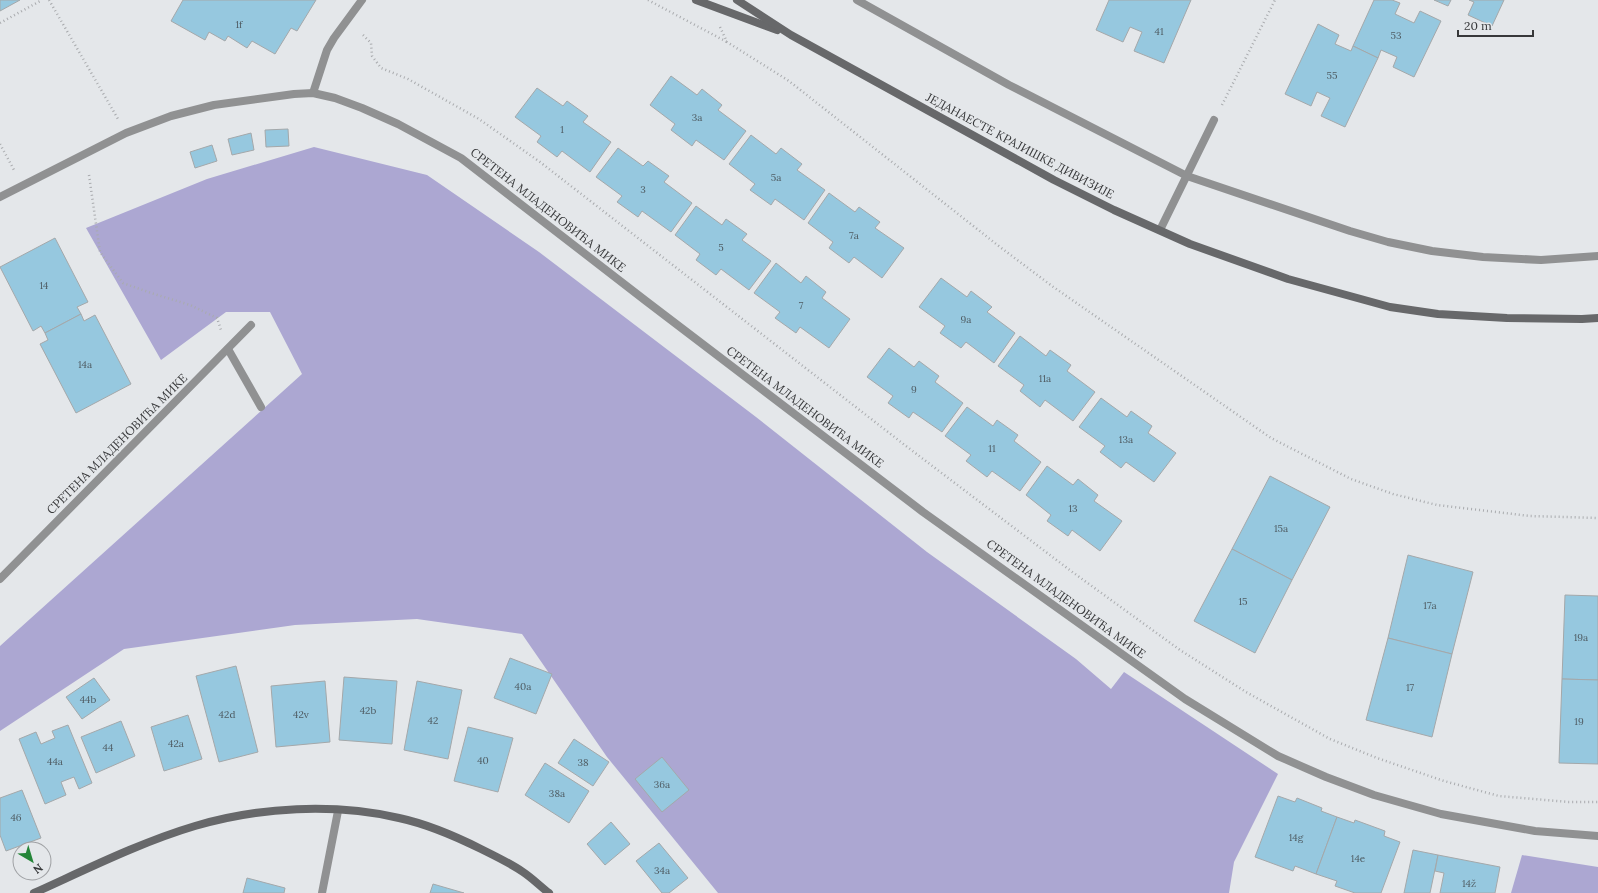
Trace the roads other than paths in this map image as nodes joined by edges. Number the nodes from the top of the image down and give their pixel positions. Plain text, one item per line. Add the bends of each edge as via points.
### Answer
1 (362, 0) edge
2 (696, 0) edge
3 (737, 0) edge
4 (857, 0) edge
5 (791, 35) junction
6 (313, 93) junction
7 (1214, 120) road end
8 (1187, 176) junction
9 (0, 198) edge
10 (1160, 230) junction
11 (1598, 256) edge
12 (1598, 318) edge
13 (251, 325) dead end
14 (228, 349) junction
15 (261, 407) dead end
16 (0, 579) edge
17 (338, 810) junction
18 (1598, 836) edge
19 (34, 893) edge
20 (322, 893) edge
21 (549, 893) edge

1 - 6 street via 334,38
2 - 5 street, ЈЕДАНАЕСТЕ КРАЈИШКЕ ДИВИЗИЈЕ
3 - 5 street, ЈЕДАНАЕСТЕ КРАЈИШКЕ ДИВИЗИЈЕ
4 - 8 street via 1009,85
5 - 10 street, ЈЕДАНАЕСТЕ КРАЈИШКЕ ДИВИЗИЈЕ via 1054,180
6 - 9 street, СРЕТЕНА МЛАДЕНОВИЋА МИКЕ via 214,105 171,116 126,133
6 - 18 street, СРЕТЕНА МЛАДЕНОВИЋА МИКЕ via 369,111 438,144 461,158 923,512 1185,700 1278,756 1374,795 1441,814 1536,831
7 - 8 street
8 - 10 street
8 - 11 street via 1350,231 1432,251 1541,260
10 - 12 street, ЈЕДАНАЕСТЕ КРАЈИШКЕ ДИВИЗИЈЕ via 1190,244 1288,279 1390,307 1438,314 1492,317
13 - 14 street, СРЕТЕНА МЛАДЕНОВИЋА МИКЕ
14 - 15 street
14 - 16 street, СРЕТЕНА МЛАДЕНОВИЋА МИКЕ
17 - 19 street via 272,811 196,826 159,838
17 - 20 street
17 - 21 street via 383,814 440,831 523,872

